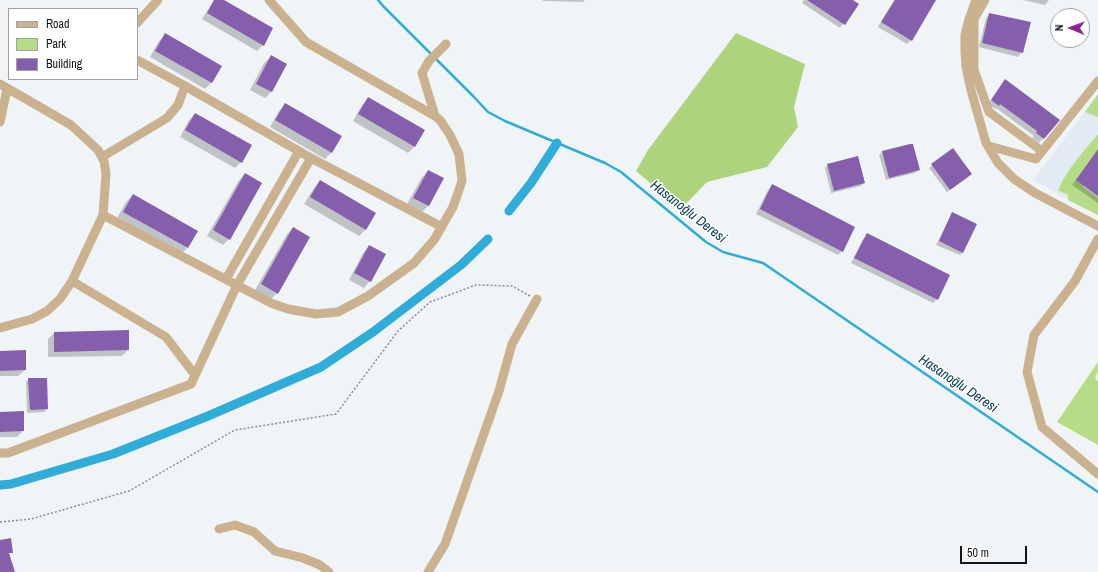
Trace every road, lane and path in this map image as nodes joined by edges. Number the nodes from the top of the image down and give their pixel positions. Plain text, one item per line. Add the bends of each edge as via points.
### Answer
1 (158, 0) edge
2 (270, 0) edge
3 (976, 0) edge
4 (985, 0) edge
5 (138, 22) edge
6 (446, 44) dead end
7 (138, 61) edge
8 (1098, 81) edge
9 (3, 86) edge
10 (185, 86) junction
11 (435, 116) junction
12 (0, 122) edge
13 (989, 146) junction
14 (299, 151) junction
15 (1042, 151) junction
16 (102, 157) junction
17 (312, 158) junction
18 (103, 215) junction
19 (1098, 226) edge
20 (442, 227) junction
21 (1098, 239) edge
22 (226, 279) junction
23 (72, 281) junction
24 (237, 285) junction
25 (537, 299) joint
26 (0, 328) edge
27 (195, 375) junction
28 (0, 453) edge
29 (1098, 474) edge
30 (0, 522) edge
31 (219, 529) dead end
32 (329, 572) edge
33 (428, 572) edge

1 - 5 street
2 - 11 street via 306,42
3 - 13 street via 966,35 966,67
4 - 15 street via 974,19 974,70 989,112
6 - 11 street via 422,73
7 - 10 street
8 - 15 street
9 - 12 street
9 - 16 street via 71,125
10 - 14 street
10 - 16 street via 178,105 168,118
11 - 20 street via 450,135 459,154 462,181 453,207
13 - 15 street via 1036,159
13 - 19 street via 998,163 1014,179
14 - 17 street
14 - 22 street
16 - 18 street via 106,174
17 - 20 street
17 - 24 street
18 - 22 street
18 - 23 street
20 - 24 street via 414,262 368,296 338,312 316,314 288,309
21 - 29 street via 1075,281 1034,335 1027,372 1042,427
22 - 24 street
23 - 26 street via 60,299 47,311 32,319
23 - 27 street via 166,337
24 - 27 street
25 - 30 path via 512,286 476,284 430,302 398,330 336,414 235,430 130,491 31,519
25 - 33 street via 512,344 445,544
27 - 28 street via 191,384 8,453
31 - 32 street via 235,525 254,532 276,552 303,558

